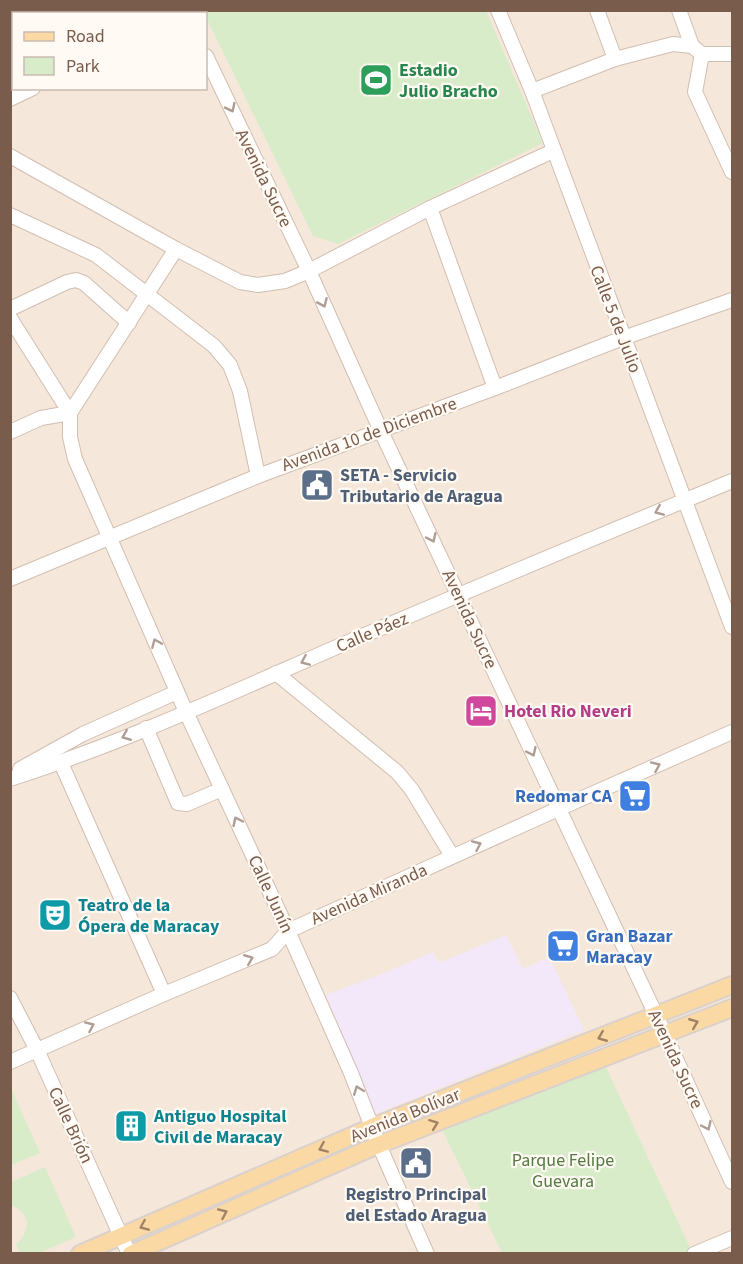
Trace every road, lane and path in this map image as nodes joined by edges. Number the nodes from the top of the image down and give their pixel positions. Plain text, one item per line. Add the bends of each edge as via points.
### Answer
1 (498, 10) edge
2 (597, 10) edge
3 (680, 10) edge
4 (697, 50) junction
5 (732, 54) edge
6 (207, 58) edge
7 (615, 59) junction
8 (29, 90) edge
9 (532, 91) junction
10 (10, 99) edge
11 (553, 151) junction
12 (10, 156) edge
13 (732, 172) edge
14 (430, 208) junction
15 (10, 215) edge
16 (176, 249) junction
17 (309, 271) junction
18 (148, 294) junction
19 (732, 300) edge
20 (10, 309) edge
21 (10, 318) edge
22 (129, 323) junction
23 (623, 338) junction
24 (495, 388) junction
25 (70, 413) junction
26 (380, 429) junction
27 (10, 432) edge
28 (258, 476) junction
29 (732, 481) edge
30 (684, 501) junction
31 (111, 537) junction
32 (10, 579) edge
33 (459, 594) junction
34 (732, 627) edge
35 (276, 673) junction
36 (177, 692) junction
37 (186, 712) junction
38 (146, 728) junction
39 (732, 732) edge
40 (61, 763) junction
41 (10, 777) edge
42 (222, 789) junction
43 (558, 809) junction
44 (452, 856) junction
45 (288, 931) junction
46 (732, 985) edge
47 (164, 994) junction
48 (10, 998) edge
49 (732, 1008) edge
50 (656, 1015) junction
51 (665, 1035) junction
52 (37, 1050) junction
53 (10, 1062) edge
54 (372, 1127) junction
55 (379, 1145) junction
56 (732, 1182) edge
57 (122, 1235) junction
58 (732, 1238) edge
59 (80, 1254) edge
60 (130, 1254) edge
61 (427, 1254) edge
62 (694, 1254) edge

1 - 9 street, Calle 5 de Julio
2 - 7 street
3 - 4 street
4 - 5 street
4 - 7 street via 673,44
4 - 13 street via 695,92
6 -> 17 street, Avenida Sucre
7 - 9 street
8 - 10 street
9 - 11 street, Calle 5 de Julio
11 - 14 street
11 - 23 street, Calle 5 de Julio
12 - 16 street
14 - 17 street
14 - 24 street
15 - 18 street via 96,255
16 - 17 street via 240,282 258,285 285,281
16 - 18 street
17 -> 26 street, Avenida Sucre
18 - 22 street
18 - 28 street via 214,346 230,365 245,410
19 - 23 street, Avenida 10 de Diciembre
20 - 22 street via 76,280 84,282
21 - 25 street
22 - 25 street
23 - 24 street, Avenida 10 de Diciembre
23 - 30 street, Calle 5 de Julio
24 - 26 street, Avenida 10 de Diciembre
25 - 27 street via 41,418
25 - 31 street, Calle Junín via 75,459
26 - 28 street, Avenida 10 de Diciembre
26 -> 33 street, Avenida Sucre
28 - 31 street, Avenida 10 de Diciembre
29 - 30 street, Calle Páez
30 -> 33 street, Calle Páez
30 - 34 street, Calle 5 de Julio
31 - 32 street, Avenida 10 de Diciembre
36 -> 31 street, Calle Junín
33 -> 35 street, Calle Páez
33 -> 43 street, Avenida Sucre
35 - 37 street, Calle Páez
35 - 44 street via 395,770 412,790
36 - 37 street, Calle Junín
36 - 41 street via 83,734
37 - 38 street, Calle Páez
37 - 42 street, Calle Junín
38 -> 40 street, Calle Páez
38 - 42 street via 178,802 187,804
43 -> 39 street, Avenida Miranda
40 - 41 street, Calle Páez
40 - 47 street
45 -> 42 street, Calle Junín
44 -> 43 street, Avenida Miranda
43 - 50 street, Avenida Sucre
44 - 45 street, Avenida Miranda
47 -> 45 street, Avenida Miranda via 272,950
54 -> 45 street, Calle Junín
46 - 50 main road, Avenida Bolívar
52 -> 47 street, Avenida Miranda
48 - 52 street, Calle Brión
51 -> 49 main road, Avenida Bolívar
50 - 51 street, Avenida Sucre
50 -> 54 main road, Avenida Bolívar
55 -> 51 main road, Avenida Bolívar
51 -> 56 street, Avenida Sucre
52 - 53 street, Avenida Miranda
52 - 57 street, Calle Brión
54 - 55 street, Calle Junín
54 -> 57 main road, Avenida Bolívar
60 -> 55 main road, Avenida Bolívar
55 - 61 street, Calle Junín
57 - 59 main road, Avenida Bolívar
57 - 60 street, Calle Brión
58 - 62 street

